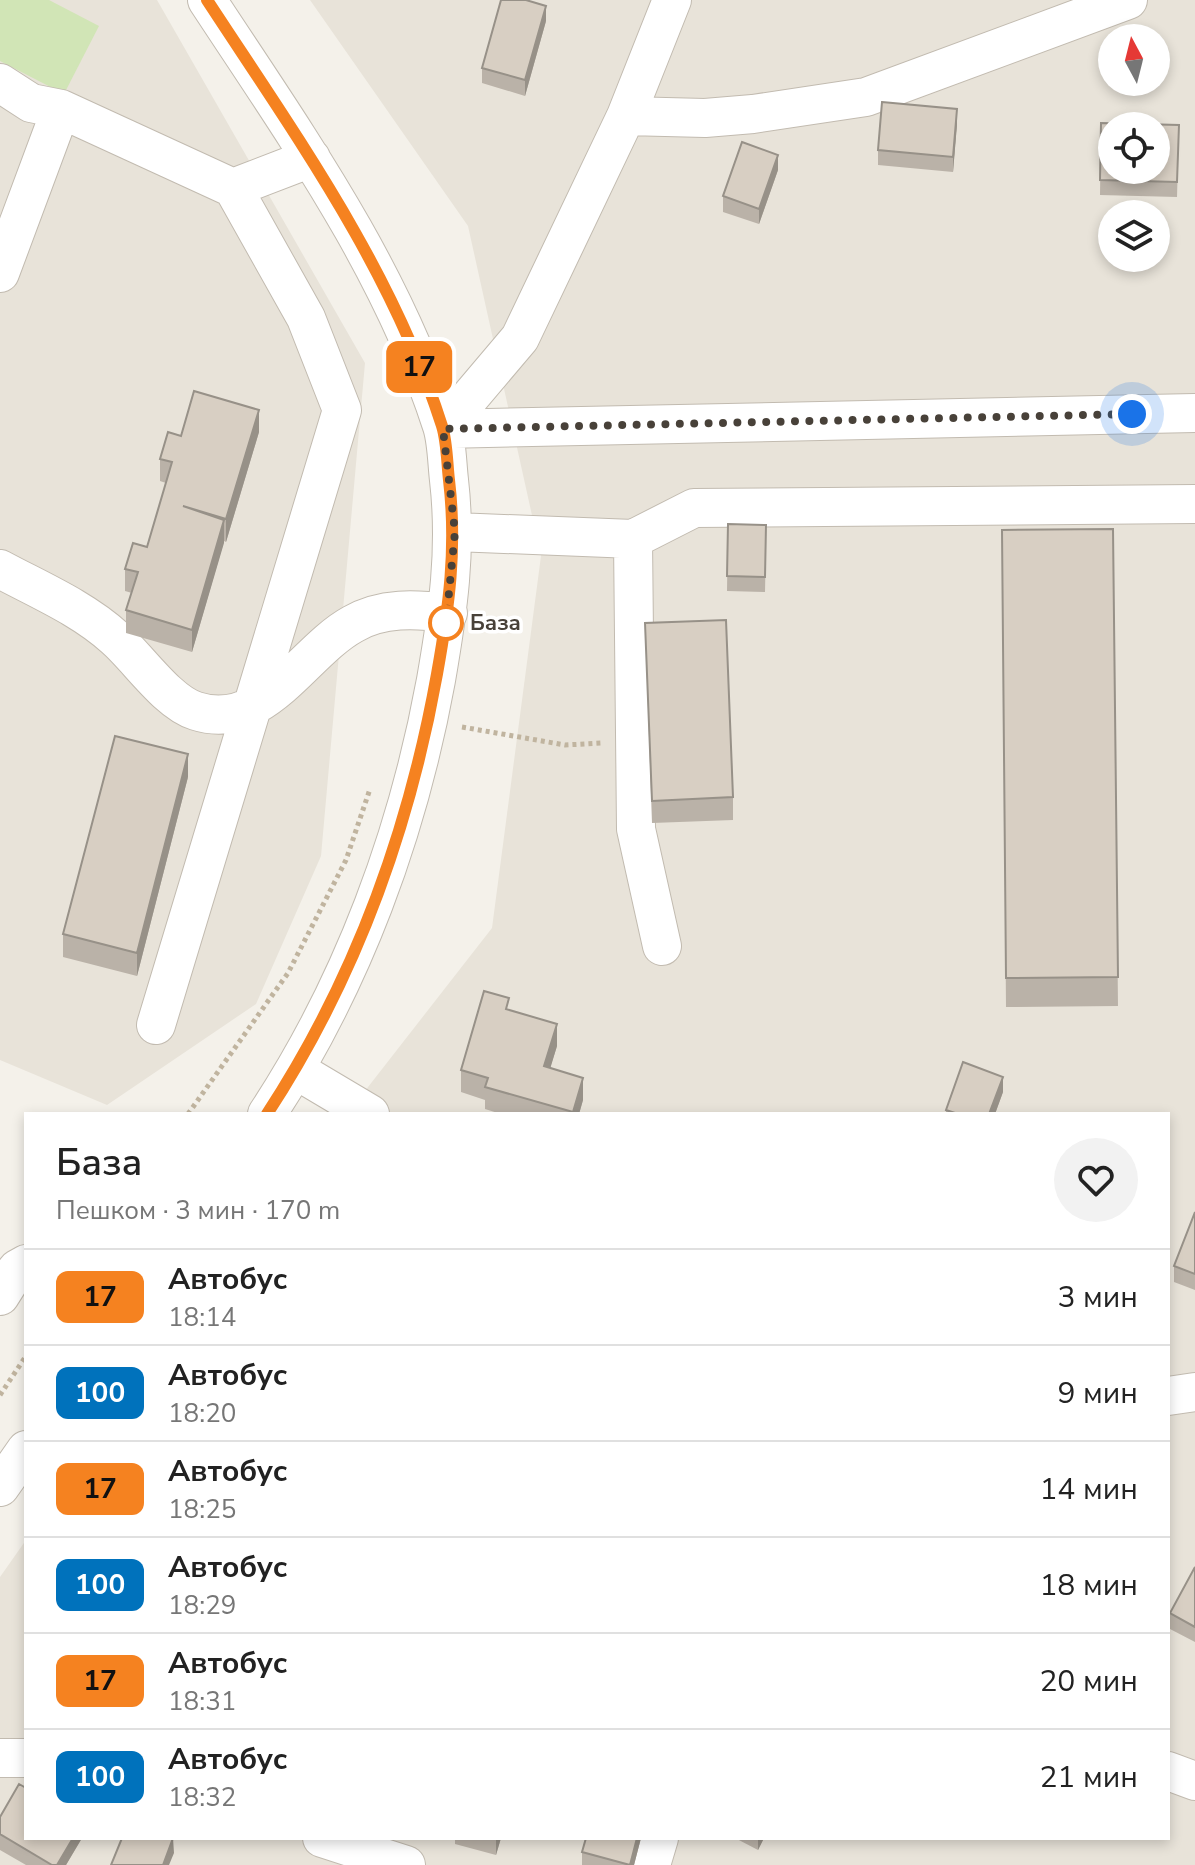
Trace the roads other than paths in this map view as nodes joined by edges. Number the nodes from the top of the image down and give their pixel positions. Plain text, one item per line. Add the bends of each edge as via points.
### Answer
1 (207, 0) edge
2 (672, 0) edge
3 (1128, 0) edge
4 (0, 83) edge
5 (61, 109) junction
6 (626, 116) junction
7 (311, 158) junction
8 (233, 188) junction
9 (0, 273) edge
10 (1195, 413) edge
11 (443, 429) junction
12 (1195, 504) edge
13 (455, 532) junction
14 (633, 539) junction
15 (0, 569) edge
16 (448, 613) junction
17 (252, 706) junction
18 (662, 946) dead end
19 (156, 1025) dead end
20 (296, 1070) junction
21 (268, 1112) edge
22 (367, 1112) edge
23 (24, 1265) edge
24 (0, 1296) edge
25 (1195, 1392) edge
26 (1170, 1396) edge
27 (24, 1453) edge
28 (0, 1487) edge
29 (0, 1758) edge
30 (24, 1758) edge
31 (1170, 1772) edge
32 (1195, 1781) edge
33 (328, 1840) edge
34 (658, 1840) edge
35 (406, 1865) edge
36 (651, 1865) edge

1 - 7 street
2 - 6 street
3 - 6 street via 866,97 705,118
4 - 5 street via 31,103
5 - 8 street
5 - 9 street
6 - 11 street via 520,338
7 - 8 street
7 - 11 street via 370,254
8 - 17 street via 306,318 342,410
10 - 11 street
11 - 13 street
12 - 14 street via 694,508
13 - 14 street
13 - 16 street
14 - 18 street via 636,829
15 - 17 street via 82,613 192,710 215,716
16 - 17 street via 406,610 353,624
16 - 20 street via 422,758 374,908
17 - 19 street
20 - 21 street
20 - 22 street
23 - 24 street
25 - 26 street
27 - 28 street
29 - 30 street
31 - 32 street
33 - 35 street
34 - 36 street

